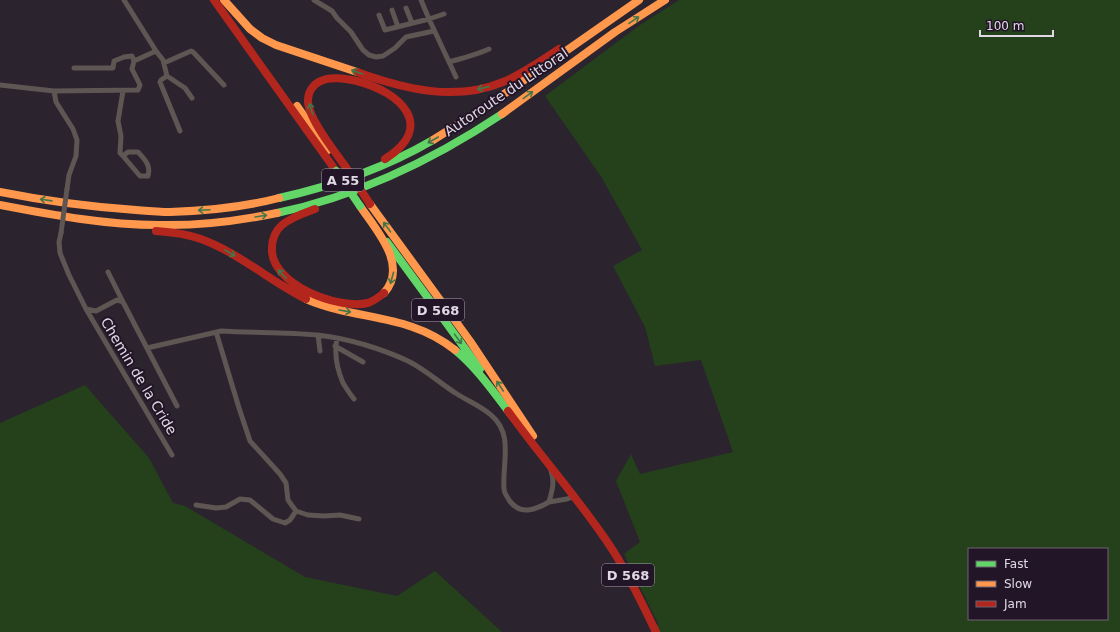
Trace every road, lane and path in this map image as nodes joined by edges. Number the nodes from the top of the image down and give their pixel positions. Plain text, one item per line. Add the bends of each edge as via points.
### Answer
1 (124, 0) edge
2 (214, 0) edge
3 (220, 0) edge
4 (224, 0) edge
5 (314, 0) edge
6 (421, 0) edge
7 (639, 0) edge
8 (665, 0) edge
9 (406, 8) dead end
10 (392, 10) dead end
11 (444, 14) dead end
12 (379, 15) dead end
13 (429, 19) junction
14 (412, 23) junction
15 (398, 27) junction
16 (434, 32) junction
17 (489, 49) dead end
18 (156, 51) junction
19 (134, 61) junction
20 (449, 62) junction
21 (164, 63) junction
22 (74, 68) dead end
23 (167, 76) junction
24 (456, 77) dead end
25 (0, 85) edge
26 (224, 85) dead end
27 (54, 91) junction
28 (123, 91) junction
29 (192, 98) dead end
30 (496, 118) junction
31 (180, 131) dead end
32 (123, 156) junction
33 (341, 169) junction
34 (0, 192) edge
35 (0, 206) edge
36 (360, 206) junction
37 (227, 207) junction
38 (108, 272) dead end
39 (122, 302) junction
40 (86, 309) junction
41 (217, 332) junction
42 (318, 335) junction
43 (337, 338) junction
44 (336, 346) junction
45 (147, 348) junction
46 (320, 351) dead end
47 (363, 362) dead end
48 (354, 399) dead end
49 (177, 406) dead end
50 (512, 416) junction
51 (172, 455) dead end
52 (550, 466) junction
53 (553, 489) junction
54 (570, 490) junction
55 (549, 502) junction
56 (196, 505) dead end
57 (296, 511) junction
58 (359, 520) dead end
59 (656, 632) edge

1 - 18 street
2 - 33 main road, D 568
3 - 33 main road, D 568
7 -> 4 main road via 507,80 485,88 452,93 427,92 387,82 276,45 250,29
5 - 16 street via 332,11 363,50 376,57 383,56 395,48 406,37
6 - 13 street
7 -> 37 main road, Autoroute du Littoral / A 55 via 468,119 398,158 322,187 257,203
30 -> 8 main road, Autoroute du Littoral / A 55
9 - 14 street
10 - 15 street
11 - 13 street
12 - 15 street via 385,30
13 - 14 street
13 - 16 street
14 - 15 street
16 - 20 street
17 - 20 street
18 - 19 street
18 - 21 street
19 - 22 street via 132,56 114,61 113,68
19 - 28 street via 132,69 140,85 138,90
20 - 24 street
21 - 23 street
21 - 26 street via 191,51
23 - 29 street via 185,88
23 - 31 street via 160,82
25 - 27 street
27 - 28 street
27 - 40 street, Chemin de la Cride, bridge via 56,102 77,140 76,156 69,175 59,242 60,253
28 - 32 street via 118,121 121,136 120,153
35 -> 30 main road, Autoroute du Littoral / A 55 via 78,218 169,226 277,214 364,188 403,171
36 -> 30 main road via 384,243 394,273 389,286 378,298 367,303 354,304 320,297 300,287 280,272 271,252 277,231 283,224 403,175 457,145
32 - 32 street via 140,176 148,176 150,170 138,152 128,152
33 - 36 main road, D 568, bridge
33 -> 37 main road via 317,125 308,100 316,84 330,78 350,79 372,86 398,100 410,118 411,129 402,148 376,164 335,180
54 -> 33 main road, D 568, bridge via 470,341
37 -> 34 main road, Autoroute du Littoral / A 55 via 169,212 110,209
35 -> 50 main road via 77,223 167,232 197,238 235,256 296,295 318,304 383,318 425,331 444,341 475,368
36 -> 50 main road, D 568 via 478,365
38 - 39 street
39 - 40 street, Chemin de la Cride via 117,300 96,311
39 - 45 street, Chemin de la Cride
40 - 51 street, Chemin de la Cride
41 - 42 street
41 - 45 street
41 - 57 street via 250,442 286,483 288,500
42 - 43 street
42 - 46 street
43 - 44 street
43 - 55 street via 411,363 491,414 501,427 505,439 504,491 511,503 523,510 537,509
44 - 47 street
44 - 48 street via 336,359 343,383
45 - 49 street, Chemin de la Cride
50 - 52 main road, D 568
52 - 53 street via 554,477
52 - 54 main road, D 568
53 - 54 street via 557,485
53 - 55 street
54 - 55 street via 567,499
54 - 59 main road, D 568 via 628,574
56 - 57 street via 216,508 226,507 240,499 250,500 274,519 285,522 290,520
57 - 58 street via 308,515 340,515

